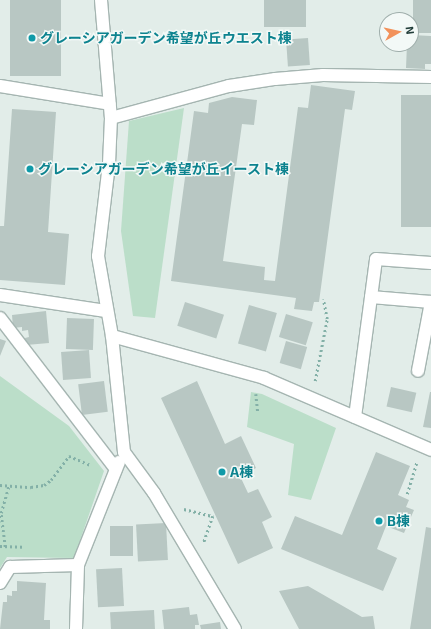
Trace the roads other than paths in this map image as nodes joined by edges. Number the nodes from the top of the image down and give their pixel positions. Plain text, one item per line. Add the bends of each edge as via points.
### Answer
1 (101, 0) edge
2 (431, 77) edge
3 (0, 86) edge
4 (110, 104) junction
5 (112, 118) junction
6 (431, 263) edge
7 (0, 295) edge
8 (371, 297) junction
9 (106, 311) junction
10 (0, 318) edge
11 (112, 336) junction
12 (418, 371) dead end
13 (355, 417) junction
14 (431, 450) edge
15 (124, 452) junction
16 (116, 469) junction
17 (78, 565) junction
18 (0, 583) edge
19 (76, 629) edge
20 (235, 629) edge

1 - 4 street
2 - 5 street via 323,75 274,79 229,86
3 - 4 street
4 - 5 street
5 - 9 street via 98,256
6 - 8 street via 376,259
7 - 9 street
8 - 12 street via 431,302
8 - 13 street
9 - 11 street
10 - 16 street
11 - 13 street via 264,378
11 - 15 street
13 - 14 street
15 - 16 street
15 - 20 street via 160,503
16 - 17 street
17 - 18 street via 10,567
17 - 19 street

